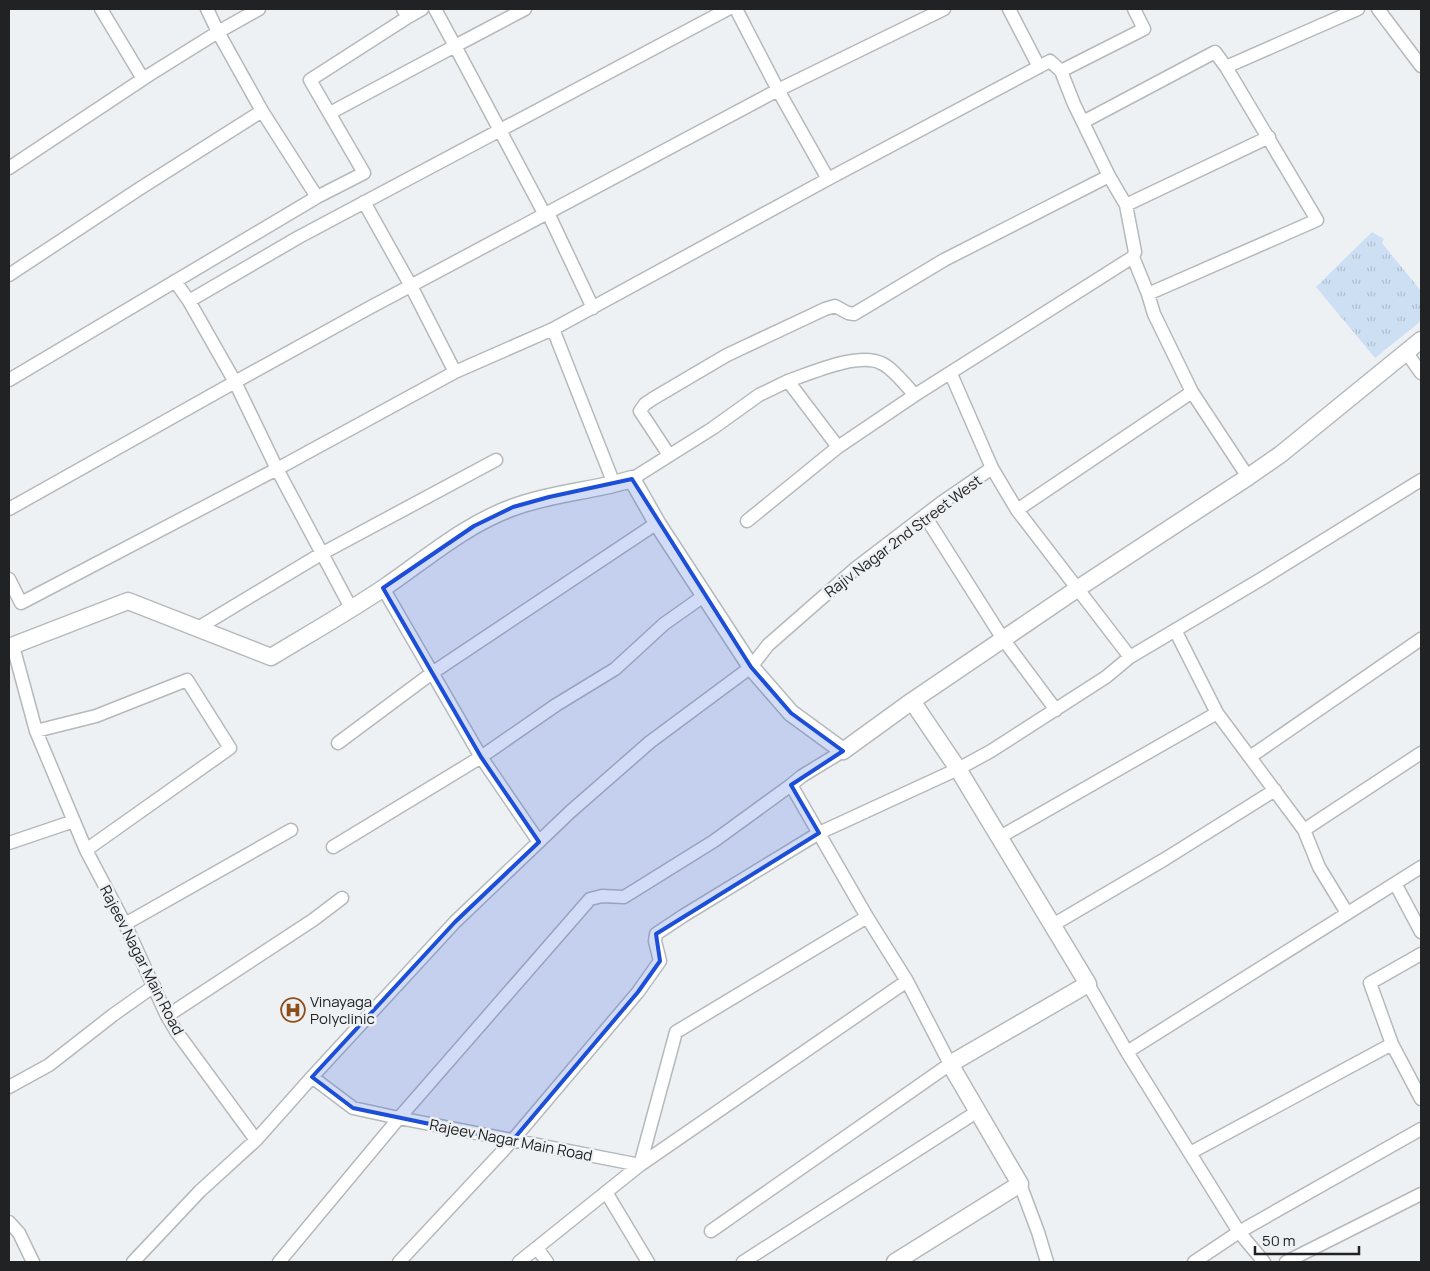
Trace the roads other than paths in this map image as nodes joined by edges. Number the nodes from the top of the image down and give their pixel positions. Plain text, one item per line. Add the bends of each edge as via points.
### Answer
1 (100, 9) edge
2 (207, 9) edge
3 (259, 9) edge
4 (422, 9) edge
5 (435, 9) edge
6 (525, 9) edge
7 (728, 9) edge
8 (736, 9) edge
9 (944, 9) edge
10 (1009, 9) edge
11 (1134, 9) edge
12 (1358, 9) edge
13 (1378, 9) edge
14 (406, 13) edge
15 (218, 32) junction
16 (455, 46) junction
17 (1421, 66) edge
18 (1039, 67) junction
19 (1226, 68) junction
20 (1061, 71) junction
21 (143, 79) junction
22 (778, 90) junction
23 (262, 111) junction
24 (330, 113) junction
25 (1083, 122) junction
26 (501, 130) junction
27 (1269, 137) junction
28 (9, 168) edge
29 (1109, 176) junction
30 (828, 179) junction
31 (317, 197) junction
32 (364, 202) junction
33 (1126, 205) junction
34 (547, 214) junction
35 (1133, 257) junction
36 (9, 275) edge
37 (175, 280) junction
38 (411, 286) junction
39 (1148, 294) junction
40 (189, 302) junction
41 (593, 308) junction
42 (553, 329) junction
43 (1421, 340) edge
44 (1407, 352) junction
45 (455, 372) junction
46 (1421, 373) edge
47 (951, 374) junction
48 (9, 380) edge
49 (788, 381) junction
50 (235, 382) junction
51 (1192, 392) junction
52 (915, 395) junction
53 (838, 447) junction
54 (669, 455) junction
55 (496, 460) dead end
56 (992, 468) junction
57 (277, 469) junction
58 (1248, 477) junction
59 (632, 479) junction
60 (1421, 480) edge
61 (614, 484) junction
62 (9, 509) edge
63 (1017, 510) junction
64 (925, 516) junction
65 (747, 521) dead end
66 (657, 523) junction
67 (322, 554) junction
68 (9, 579) edge
69 (383, 588) junction
70 (1077, 589) junction
71 (705, 596) junction
72 (352, 608) junction
73 (198, 628) junction
74 (1175, 630) junction
75 (1003, 639) junction
76 (1421, 640) edge
77 (11, 646) edge
78 (1130, 657) junction
79 (751, 667) junction
80 (432, 673) junction
81 (912, 701) junction
82 (1056, 710) junction
83 (1217, 712) junction
84 (36, 731) junction
85 (338, 743) dead end
86 (843, 751) junction
87 (1421, 753) edge
88 (481, 757) junction
89 (1250, 757) junction
90 (958, 769) junction
91 (791, 786) junction
92 (1275, 790) junction
93 (74, 821) junction
94 (291, 830) dead end
95 (1304, 830) junction
96 (819, 833) junction
97 (1000, 837) junction
98 (539, 842) junction
99 (9, 843) edge
100 (333, 847) dead end
101 (86, 850) junction
102 (1421, 867) edge
103 (1396, 884) junction
104 (342, 898) dead end
105 (1347, 913) junction
106 (867, 917) junction
107 (125, 924) junction
108 (1051, 926) junction
109 (1421, 932) edge
110 (1421, 954) edge
111 (907, 981) junction
112 (1088, 984) junction
113 (154, 986) junction
114 (167, 1016) junction
115 (1392, 1044) junction
116 (1128, 1052) junction
117 (950, 1064) junction
118 (312, 1077) junction
119 (9, 1087) edge
120 (1421, 1099) edge
121 (978, 1111) junction
122 (399, 1118) junction
123 (1421, 1129) edge
124 (256, 1140) junction
125 (512, 1141) junction
126 (1190, 1153) junction
127 (640, 1165) junction
128 (1020, 1184) junction
129 (606, 1192) junction
130 (1421, 1194) edge
131 (9, 1222) edge
132 (711, 1231) dead end
133 (1239, 1232) junction
134 (538, 1248) junction
135 (33, 1262) edge
136 (133, 1262) edge
137 (280, 1262) edge
138 (399, 1262) edge
139 (519, 1262) edge
140 (547, 1262) edge
141 (648, 1262) edge
142 (743, 1262) edge
143 (894, 1262) edge
144 (1047, 1262) edge
145 (1194, 1262) edge
146 (1264, 1262) edge
147 (1286, 1262) edge

1 - 21 street
2 - 15 street
3 - 15 street
4 - 14 street
5 - 16 street
6 - 16 street
7 - 26 street
8 - 22 street
9 - 22 street
10 - 18 street
11 - 20 street via 1144,29
12 - 19 street
13 - 17 street
14 - 24 street via 310,80
15 - 21 street
15 - 23 street
16 - 24 street
16 - 26 street
18 - 20 street via 1050,61
18 - 30 street
19 - 25 street via 1215,52
19 - 27 street
20 - 25 street
21 - 28 street
22 - 30 street
22 - 34 street
23 - 31 street
23 - 36 street
24 - 31 street via 364,173
25 - 29 street
26 - 32 street
26 - 34 street
27 - 33 street
27 - 39 street via 1317,220
29 - 33 street
29 - 54 street via 944,260 854,314 835,306 825,309 727,355 654,398 640,412
30 - 41 street
31 - 37 street
32 - 38 street
32 - 40 street
33 - 35 street via 1135,252
34 - 38 street
34 - 41 street
35 - 39 street
35 - 47 street
37 - 40 street
37 - 48 street
38 - 45 street
38 - 50 street
39 - 51 street via 1154,314
40 - 50 street
41 - 42 street
42 - 45 street
42 - 61 street
43 - 44 street
44 - 46 street
44 - 58 street
45 - 57 street
47 - 52 street
47 - 56 street
49 - 52 street via 826,367 866,359 882,363
49 - 53 street
49 - 54 street via 759,395
50 - 57 street
50 - 62 street
51 - 58 street
51 - 63 street
52 - 53 street
53 - 65 street
54 - 59 street
55 - 67 street
56 - 63 street
56 - 64 street, Rajiv Nagar 2nd Street West
57 - 67 street
57 - 68 street via 21,603
58 - 70 street
59 - 61 street
59 - 66 street
60 - 74 street
61 - 69 street via 513,507 474,526
63 - 70 street
64 - 75 street
64 - 79 street, Rajiv Nagar 2nd Street West via 856,568 768,645
66 - 71 street
66 - 80 street
67 - 72 street
67 - 73 street
69 - 72 street
69 - 80 street
70 - 75 street
70 - 78 street
71 - 79 street
71 - 88 street via 664,624 615,669
72 - 73 street via 271,657
73 - 77 street via 128,601
74 - 78 street
74 - 83 street
75 - 81 street
75 - 82 street
76 - 89 street
77 - 84 street, Rajeev Nagar Main Road
78 - 82 street
79 - 86 street via 791,713
79 - 98 street, Rajiv Nagar 2nd Street West via 650,742
80 - 85 street
80 - 88 street
81 - 86 street
81 - 90 street
82 - 90 street
83 - 89 street
83 - 97 street
84 - 93 street, Rajeev Nagar Main Road
84 - 101 street via 96,716 186,680 230,748
86 - 91 street
87 - 95 street
88 - 98 street
88 - 100 street
89 - 92 street
90 - 96 street
90 - 97 street
91 - 96 street
91 - 122 street via 714,841 624,897 590,899
92 - 95 street
92 - 108 street
93 - 99 street
93 - 101 street, Rajeev Nagar Main Road
94 - 107 street
95 - 105 street via 1319,867
96 - 106 street
96 - 125 street via 656,934 654,941 660,961 638,992
97 - 108 street
98 - 118 street, Rajiv Nagar 2nd Street West via 455,922
101 - 107 street, Rajeev Nagar Main Road
102 - 103 street
103 - 105 street
103 - 109 street
104 - 114 street
105 - 116 street
106 - 111 street
106 - 127 street via 676,1032
107 - 113 street, Rajeev Nagar Main Road
108 - 112 street
110 - 115 street via 1370,983
111 - 117 street
111 - 127 street
112 - 116 street
112 - 117 street
113 - 114 street, Rajeev Nagar Main Road
113 - 119 street via 50,1065
114 - 124 street, Rajeev Nagar Main Road
115 - 120 street
115 - 126 street
116 - 126 street
117 - 121 street
117 - 132 street
118 - 122 street, Rajeev Nagar Main Road via 353,1108
118 - 124 street
121 - 128 street
121 - 142 street
122 - 125 street, Rajeev Nagar Main Road
122 - 137 street
123 - 133 street
124 - 136 street via 200,1191
125 - 127 street, Rajeev Nagar Main Road
125 - 138 street
126 - 133 street
127 - 129 street
128 - 143 street
128 - 144 street
129 - 134 street
129 - 141 street
130 - 147 street
131 - 135 street via 19,1232
133 - 145 street
133 - 146 street
134 - 139 street
134 - 140 street

